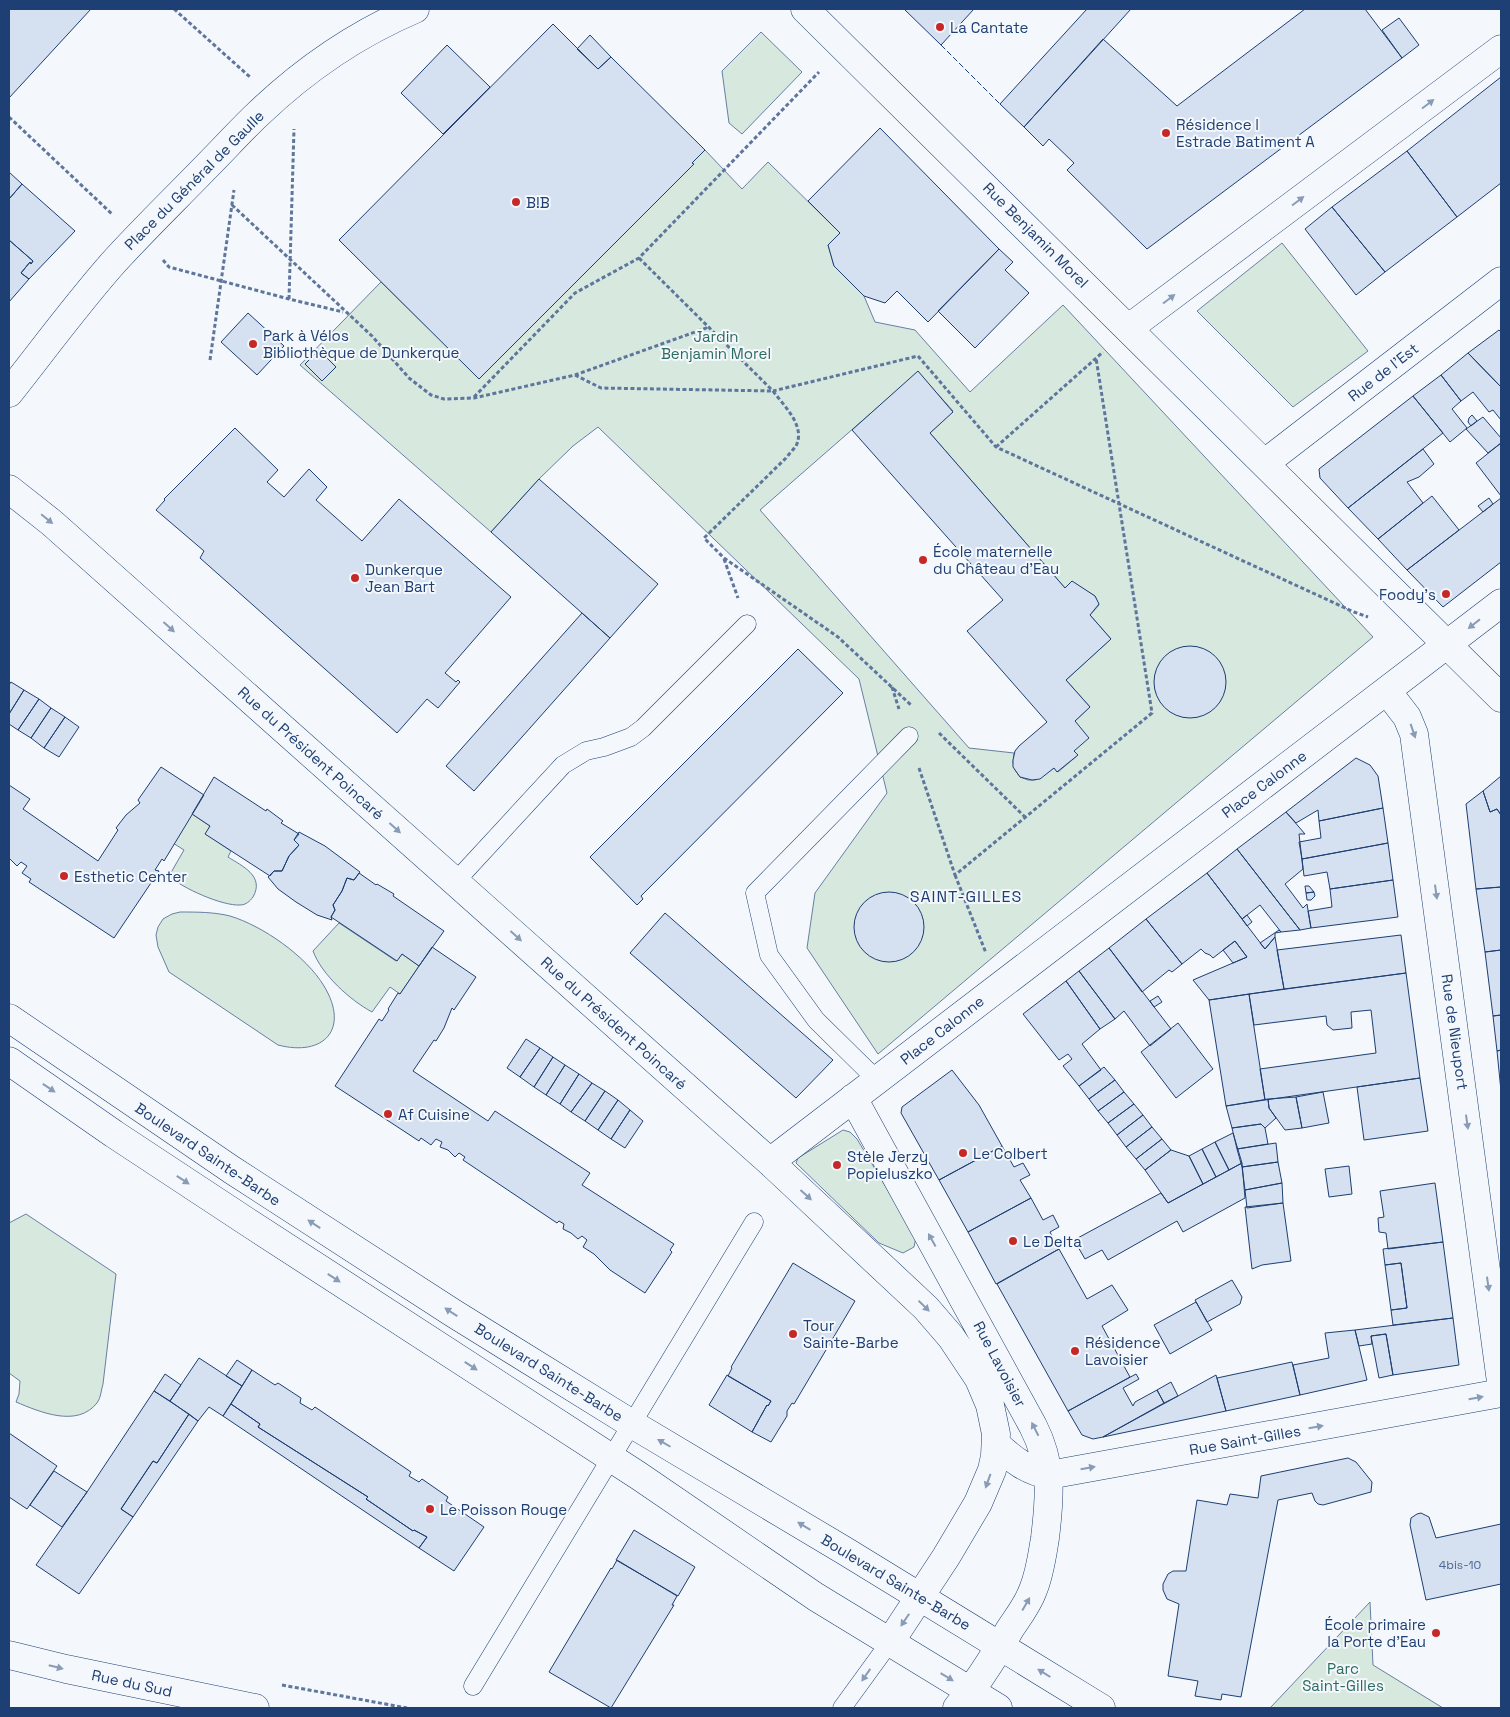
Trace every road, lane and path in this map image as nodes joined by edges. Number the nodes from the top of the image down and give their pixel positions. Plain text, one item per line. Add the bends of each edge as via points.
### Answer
1 (174, 9) edge
2 (415, 9) edge
3 (805, 9) edge
4 (844, 47) junction
5 (1501, 49) edge
6 (274, 99) junction
7 (9, 117) edge
8 (234, 186) dead end
9 (232, 205) junction
10 (137, 237) junction
11 (639, 258) junction
12 (291, 259) junction
13 (221, 281) junction
14 (1501, 281) edge
15 (289, 299) junction
16 (345, 312) junction
17 (709, 327) junction
18 (1130, 328) junction
19 (1096, 358) junction
20 (210, 360) dead end
21 (575, 375) junction
22 (773, 391) junction
23 (9, 393) edge
24 (474, 398) junction
25 (996, 447) junction
26 (1265, 463) junction
27 (9, 489) edge
28 (1120, 505) junction
29 (724, 558) junction
30 (1501, 603) edge
31 (1373, 618) dead end
32 (747, 624) joint
33 (1447, 645) junction
34 (892, 686) junction
35 (1387, 691) junction
36 (1501, 698) edge
37 (912, 707) dead end
38 (934, 728) dead end
39 (908, 736) junction
40 (1025, 817) junction
41 (955, 875) junction
42 (455, 882) junction
43 (999, 986) junction
44 (9, 1018) edge
45 (9, 1061) edge
46 (877, 1080) junction
47 (853, 1098) junction
48 (770, 1162) junction
49 (754, 1222) dead end
50 (1501, 1382) edge
51 (1501, 1393) edge
52 (632, 1424) junction
53 (996, 1444) junction
54 (612, 1457) junction
55 (1049, 1475) junction
56 (920, 1596) junction
57 (890, 1642) junction
58 (1001, 1646) junction
59 (9, 1655) edge
60 (473, 1686) dead end
61 (964, 1700) edge
62 (1097, 1705) edge
63 (255, 1708) edge
64 (842, 1708) edge
65 (998, 1708) edge

1 - 6 path
2 - 6 street, Place du Général de Gaulle via 354,39
3 - 4 street, Rue Benjamin Morel
4 - 11 path
4 - 18 street, Rue Benjamin Morel
18 -> 5 street
6 - 10 street, Place du Général de Gaulle
6 - 12 path via 294,118
7 - 10 path
8 - 9 path
9 - 12 path
9 - 13 path
10 - 13 path via 169,267
10 - 23 street, Place du Général de Gaulle
11 - 17 path
11 - 24 path via 575,294
12 - 15 path
12 - 16 path
13 - 15 path
13 - 20 path
14 - 26 street, Rue de l'Est
15 - 16 path
16 - 24 path via 420,388 444,399
17 - 21 path
17 - 22 path
18 - 19 path
18 - 26 street, Rue Benjamin Morel
19 - 25 path
19 - 28 path
21 - 22 path via 601,388
21 - 24 path
22 - 25 path via 918,356
22 - 29 path via 795,420 799,434 796,446 704,538
25 - 28 path
26 - 33 street
27 -> 42 street, Rue du Président Poincaré
28 - 31 path
28 - 40 path via 1152,713
29 - 32 path
29 - 34 path via 838,637
30 -> 33 street, Place Calonne
32 - 42 lane via 643,728 631,737 586,751 562,764
33 - 35 street, Place Calonne
33 - 36 street
34 - 37 path
34 - 39 path
35 - 43 street, Place Calonne
35 -> 50 street, Rue de Nieuport via 1407,717 1414,734
38 - 40 path
39 - 41 path
39 - 46 lane via 755,893 769,955 816,1020
40 - 41 path
41 - 43 path
42 -> 48 street, Rue du Président Poincaré
43 - 46 street, Place Calonne
52 -> 44 street, Boulevard Sainte-Barbe via 232,1170
45 -> 54 street via 246,1221
46 - 47 street, Place Calonne
47 - 48 street, Place Calonne
55 -> 47 street, Rue Lavoisier via 1034,1426
48 -> 53 street, Rue du Président Poincaré via 944,1328 985,1392 995,1424
49 - 52 lane
55 -> 51 street, Rue Saint-Gilles
52 - 54 lane
56 -> 52 street, Boulevard Sainte-Barbe
53 - 55 street, Rue Saint-Gilles via 1023,1466
53 -> 56 street, Rue du Président Poincaré via 992,1470 978,1503
54 - 57 street via 816,1597
54 - 60 lane
58 -> 55 street, Rue Lavoisier via 1039,1573 1049,1508
56 -> 57 street, Rue du Président Poincaré
56 - 58 street, Boulevard Sainte-Barbe
57 -> 61 street
57 -> 64 lane
58 - 61 street
62 -> 58 street, Boulevard Sainte-Barbe
59 -> 63 street, Rue du Sud
61 - 65 street

